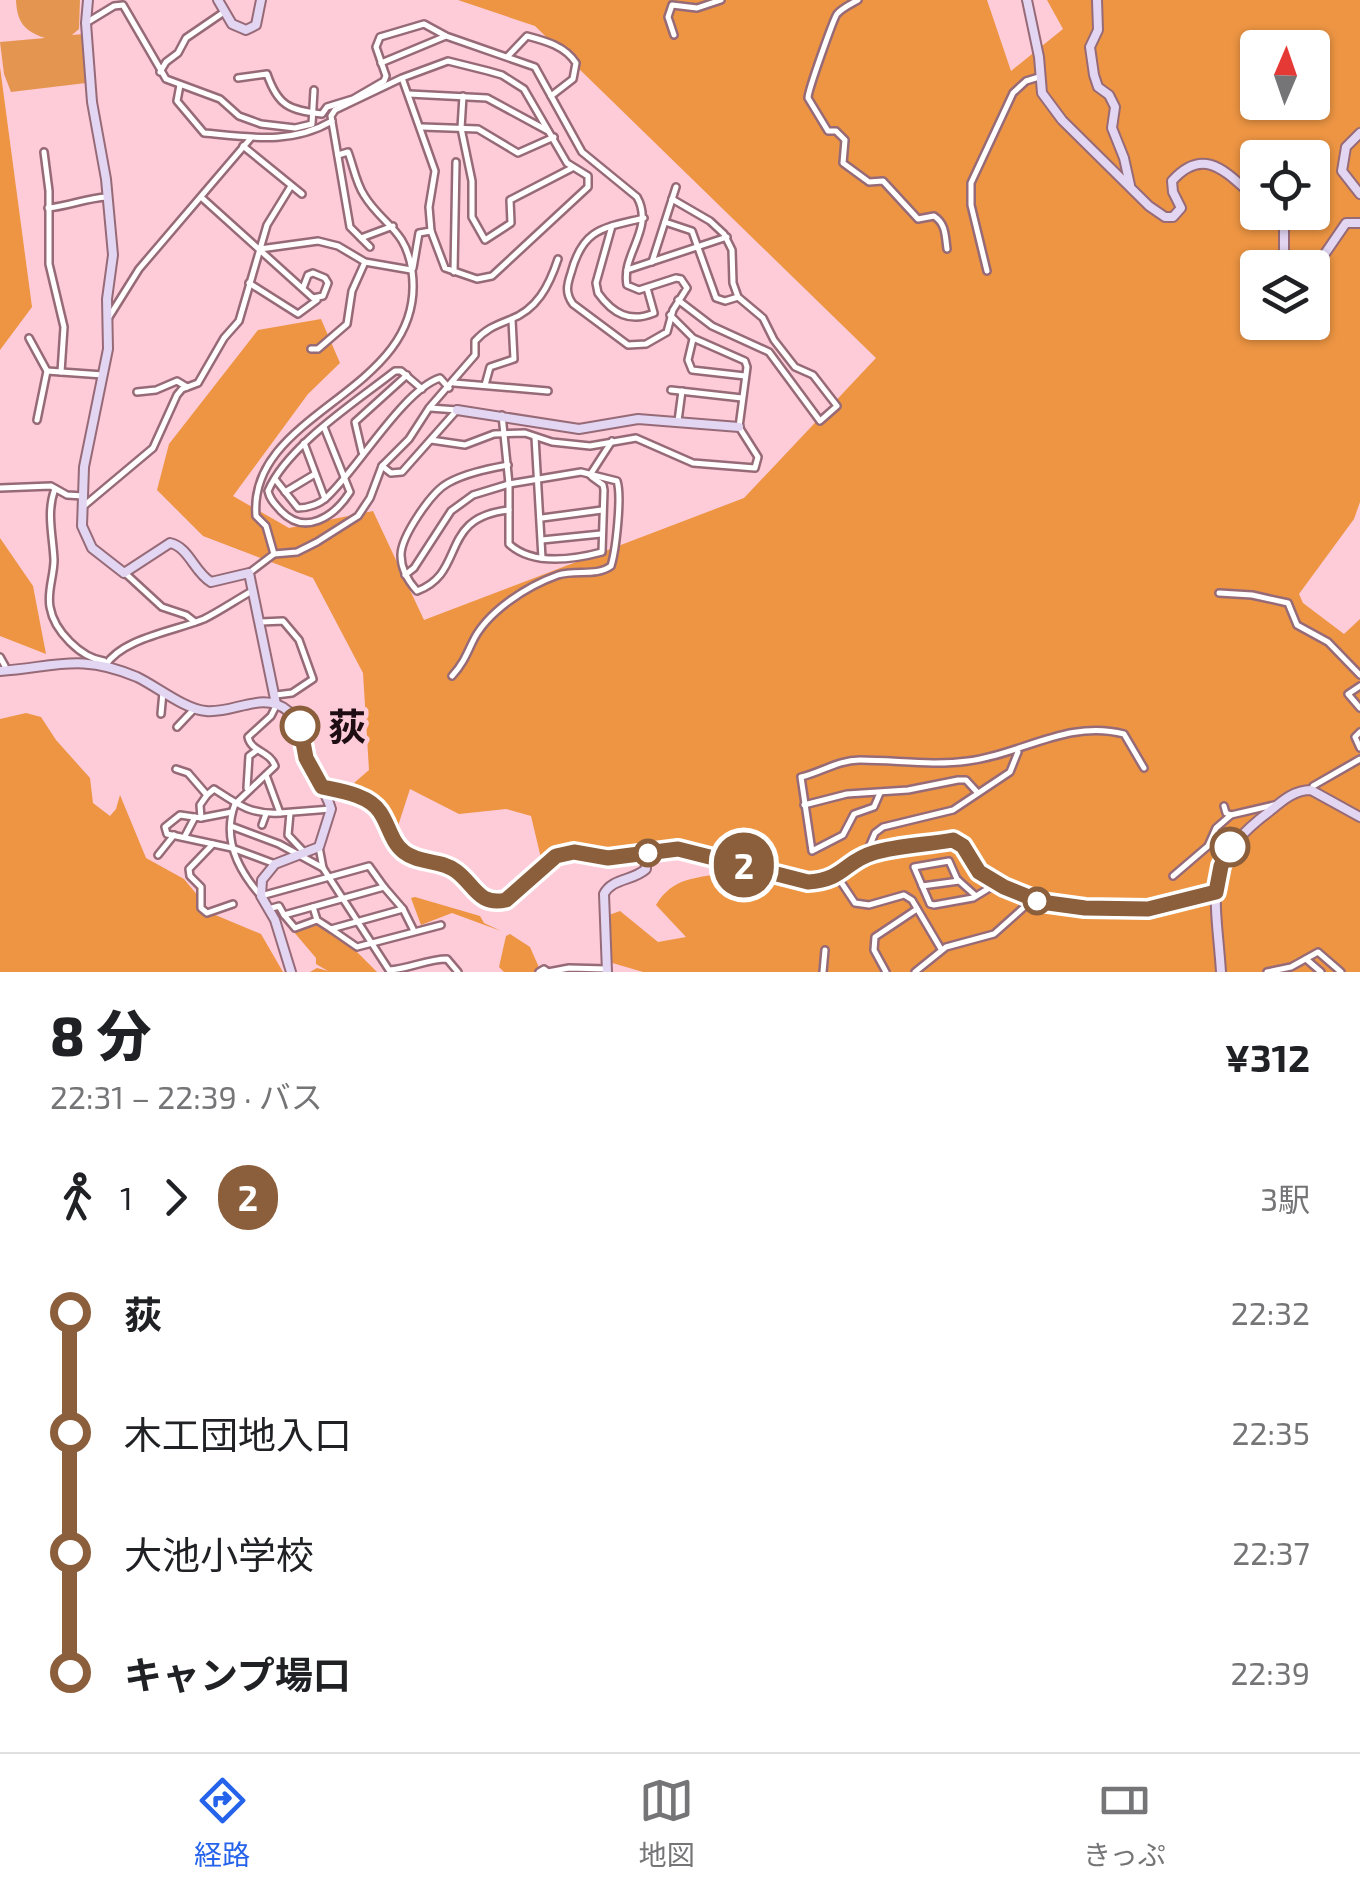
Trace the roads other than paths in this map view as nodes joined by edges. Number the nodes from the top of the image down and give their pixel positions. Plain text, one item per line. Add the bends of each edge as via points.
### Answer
1 (88, 0) edge
2 (218, 0) edge
3 (260, 0) edge
4 (720, 0) edge
5 (858, 0) edge
6 (1026, 0) edge
7 (1096, 0) edge
8 (224, 12) junction
9 (86, 23) junction
10 (674, 35) dead end
11 (446, 36) junction
12 (508, 56) junction
13 (381, 63) junction
14 (160, 72) junction
15 (1039, 77) junction
16 (238, 78) dead end
17 (402, 78) junction
18 (180, 85) junction
19 (314, 90) dead end
20 (409, 94) junction
21 (463, 96) junction
22 (551, 96) junction
23 (315, 114) junction
24 (332, 121) junction
25 (421, 127) junction
26 (462, 128) junction
27 (1360, 133) edge
28 (552, 134) junction
29 (250, 139) junction
30 (243, 146) junction
31 (44, 152) dead end
32 (338, 155) junction
33 (456, 162) dead end
34 (572, 168) junction
35 (1240, 184) edge
36 (1130, 185) junction
37 (291, 186) junction
38 (676, 186) dead end
39 (302, 194) dead end
40 (1360, 194) edge
41 (107, 196) junction
42 (201, 197) junction
43 (672, 199) junction
44 (48, 208) junction
45 (644, 218) junction
46 (665, 222) junction
47 (1360, 222) edge
48 (393, 226) junction
49 (612, 226) junction
50 (430, 231) junction
51 (726, 237) junction
52 (361, 238) junction
53 (370, 246) dead end
54 (697, 248) junction
55 (947, 248) dead end
56 (260, 249) junction
57 (634, 250) junction
58 (1327, 250) edge
59 (558, 259) dead end
60 (365, 262) junction
61 (650, 262) junction
62 (412, 270) junction
63 (627, 270) junction
64 (987, 271) dead end
65 (454, 272) junction
66 (250, 282) junction
67 (302, 288) junction
68 (647, 288) junction
69 (738, 297) junction
70 (318, 298) junction
71 (678, 300) junction
72 (670, 316) junction
73 (108, 318) junction
74 (512, 320) junction
75 (28, 338) dead end
76 (693, 338) junction
77 (774, 340) junction
78 (311, 349) dead end
79 (769, 352) junction
80 (47, 371) junction
81 (61, 372) junction
82 (104, 376) junction
83 (407, 376) junction
84 (745, 376) junction
85 (451, 385) junction
86 (485, 385) junction
87 (187, 387) junction
88 (422, 389) junction
89 (671, 390) dead end
90 (548, 391) dead end
91 (682, 391) junction
92 (136, 392) dead end
93 (742, 398) junction
94 (429, 408) junction
95 (457, 410) junction
96 (502, 415) junction
97 (37, 420) dead end
98 (678, 420) junction
99 (324, 427) junction
100 (738, 427) junction
101 (505, 433) junction
102 (535, 437) junction
103 (431, 440) junction
104 (612, 441) junction
105 (304, 443) junction
106 (362, 452) junction
107 (508, 465) junction
108 (382, 466) junction
109 (316, 474) junction
110 (590, 475) junction
111 (342, 478) junction
112 (275, 479) junction
113 (540, 480) junction
114 (510, 484) junction
115 (0, 488) edge
116 (55, 489) junction
117 (285, 492) junction
118 (83, 496) junction
119 (325, 499) junction
120 (83, 506) junction
121 (509, 510) junction
122 (602, 510) junction
123 (542, 518) junction
124 (601, 534) junction
125 (542, 540) junction
126 (274, 554) junction
127 (542, 558) junction
128 (124, 573) junction
129 (250, 573) junction
130 (405, 575) junction
131 (255, 590) junction
132 (1220, 593) dead end
133 (195, 622) junction
134 (258, 622) junction
135 (2, 666) edge
136 (105, 666) junction
137 (452, 676) dead end
138 (1360, 676) edge
139 (1360, 686) edge
140 (164, 690) junction
141 (276, 700) junction
142 (195, 708) junction
143 (1360, 708) edge
144 (161, 714) dead end
145 (178, 726) dead end
146 (1360, 732) edge
147 (1360, 748) edge
148 (257, 750) junction
149 (1019, 751) junction
150 (1360, 759) edge
151 (176, 768) dead end
152 (1144, 768) dead end
153 (266, 775) junction
154 (322, 787) junction
155 (1311, 790) junction
156 (247, 791) junction
157 (273, 792) junction
158 (978, 792) junction
159 (880, 793) junction
160 (208, 795) junction
161 (266, 798) dead end
162 (234, 804) junction
163 (1278, 804) junction
164 (804, 805) junction
165 (1224, 806) dead end
166 (330, 809) junction
167 (232, 812) junction
168 (290, 812) junction
169 (280, 813) junction
170 (266, 814) junction
171 (1232, 815) junction
172 (198, 817) junction
173 (1360, 817) edge
174 (262, 825) dead end
175 (231, 826) junction
176 (174, 835) junction
177 (184, 838) junction
178 (213, 844) junction
179 (319, 847) junction
180 (232, 848) junction
181 (301, 854) junction
182 (645, 854) junction
183 (866, 854) junction
184 (158, 855) dead end
185 (275, 864) junction
186 (323, 868) junction
187 (838, 876) junction
188 (1173, 876) dead end
189 (330, 877) junction
190 (960, 881) junction
191 (922, 886) junction
192 (384, 887) junction
193 (1216, 892) junction
194 (1018, 894) junction
195 (261, 896) junction
196 (976, 896) junction
197 (344, 898) junction
198 (1032, 900) junction
199 (232, 904) dead end
200 (313, 907) junction
201 (268, 909) junction
202 (403, 909) junction
203 (918, 909) junction
204 (284, 915) junction
205 (317, 920) junction
206 (358, 921) junction
207 (441, 925) dead end
208 (330, 929) junction
209 (414, 931) junction
210 (373, 943) junction
211 (941, 949) junction
212 (825, 950) dead end
213 (1306, 959) junction
214 (1222, 969) edge
215 (607, 970) edge
216 (1293, 970) edge
217 (403, 971) edge
218 (291, 972) edge
219 (458, 972) edge
220 (540, 972) edge
221 (548, 972) edge
222 (823, 972) edge
223 (886, 972) edge
224 (915, 972) edge
225 (1267, 972) edge
226 (1321, 972) edge
227 (1341, 972) edge

1 - 9 street
2 - 8 street
3 - 8 street via 256,25 246,30
4 - 10 street via 697,8 672,4
5 - 55 street via 831,24 808,98 828,131 845,140 844,163 870,182 883,181 918,219 939,220
6 - 15 street
7 - 36 street via 1094,76 1115,106 1112,128
8 - 14 street via 186,38
9 - 14 street via 122,5
9 - 41 street
11 - 12 street
11 - 13 street
11 - 13 street via 424,24 380,37
12 - 22 street via 535,67
12 - 22 street via 527,36 572,57 576,74
13 - 23 street via 384,81
14 - 18 street
15 - 36 street via 1062,120
15 - 64 street via 1014,93 971,184
16 - 23 street via 267,74 286,106
17 - 20 street
17 - 24 street via 335,110
17 - 28 street via 448,61 502,75 524,89
18 - 23 street via 261,124 295,128 312,124
18 - 29 street via 178,100 200,130
19 - 23 street
20 - 21 street
20 - 25 street
21 - 26 street
21 - 28 street via 487,98
22 - 45 street via 582,152 636,198
24 - 29 street via 294,138
24 - 32 street
25 - 26 street
25 - 50 street via 436,178
26 - 28 street via 478,129 518,153
26 - 34 street via 472,217 485,240 510,223 510,200
27 - 40 street via 1346,147 1342,171
28 - 34 street
29 - 30 street
30 - 37 street
30 - 42 street
31 - 44 street
32 - 48 street via 348,152 364,197
32 - 52 street via 350,227
33 - 65 street
34 - 65 street via 588,176 588,186 502,269 484,278
35 - 36 street via 1206,162 1191,166 1172,181 1181,208 1170,218
37 - 39 street
37 - 56 street
38 - 43 street
41 - 44 street
41 - 73 street via 113,255
42 - 56 street
42 - 73 street via 133,277
43 - 46 street
43 - 51 street
44 - 81 street via 48,264 64,328
45 - 49 street
45 - 57 street
46 - 54 street via 692,231
46 - 61 street
47 - 58 street via 1346,223
48 - 52 street
48 - 62 street
49 - 68 street via 598,293 636,319 654,313
49 - 72 street via 580,245 569,300 628,345 658,340
50 - 62 street via 420,233
50 - 65 street via 442,264
51 - 54 street
51 - 69 street
52 - 53 street
54 - 61 street
54 - 69 street via 716,298
56 - 60 street via 318,242
56 - 66 street
56 - 67 street
57 - 61 street
57 - 63 street
59 - 74 street via 543,296
60 - 62 street
60 - 78 street via 347,324
61 - 63 street
62 - 126 street via 410,317 398,341 360,384 292,435 256,486 256,516
63 - 68 street via 630,289
66 - 70 street via 298,314
66 - 87 street via 238,321 204,376
67 - 70 street
67 - 70 street via 308,275 326,278 327,291
68 - 71 street via 681,278 687,288
69 - 77 street via 763,318
71 - 72 street
71 - 79 street via 712,326
72 - 76 street
73 - 82 street
74 - 85 street via 485,330
74 - 86 street via 514,359 490,367
75 - 80 street
76 - 84 street via 742,357
76 - 84 street via 692,370
77 - 79 street
77 - 79 street via 837,406 820,421
80 - 81 street
80 - 97 street
81 - 82 street
82 - 118 street
83 - 88 street
83 - 99 street via 395,371
83 - 106 street via 355,422
84 - 93 street
85 - 86 street
85 - 88 street via 440,378
85 - 94 street
86 - 90 street
87 - 92 street via 177,381
87 - 120 street via 176,395 152,448
88 - 106 street
89 - 91 street
91 - 93 street
91 - 98 street
93 - 100 street
94 - 95 street
94 - 108 street
95 - 96 street
95 - 103 street
96 - 98 street via 579,429
96 - 101 street
98 - 100 street
99 - 105 street
99 - 111 street
100 - 104 street via 758,457 755,468 694,463 636,438
101 - 102 street
101 - 103 street via 469,444
101 - 107 street
102 - 104 street via 572,445
102 - 113 street
103 - 108 street via 402,472
104 - 110 street
105 - 109 street
105 - 112 street
106 - 111 street
107 - 114 street
107 - 130 street via 435,492 404,544
108 - 126 street via 370,498 350,523 297,552
109 - 117 street
109 - 119 street
110 - 113 street
110 - 122 street via 603,484
110 - 137 street via 620,486 611,566 566,573 520,594 482,628
111 - 112 street via 350,492 336,512 304,524 290,520 268,497
111 - 119 street
112 - 117 street
113 - 114 street
113 - 123 street
114 - 121 street
114 - 130 street via 460,502
115 - 116 street
116 - 118 street
116 - 136 street via 51,613 70,641
117 - 119 street via 298,508
118 - 120 street
120 - 128 street via 87,541
121 - 127 street via 509,544
121 - 130 street via 484,514 466,528 447,569 423,589
122 - 123 street
122 - 124 street
123 - 125 street
124 - 125 street
124 - 127 street via 602,552
125 - 127 street
126 - 129 street
128 - 129 street via 170,543 211,582
128 - 133 street via 162,607
129 - 131 street
131 - 133 street
131 - 134 street
132 - 138 street via 1288,602 1297,625 1328,642
133 - 136 street via 126,649
134 - 141 street
134 - 141 street via 283,621 299,640 313,679
135 - 136 street
136 - 140 street
139 - 143 street via 1348,694
140 - 142 street
140 - 144 street
141 - 142 street via 217,711
141 - 148 street via 272,716 248,737
141 - 154 street via 300,725 306,758
142 - 145 street
146 - 147 street
148 - 153 street via 275,764
148 - 156 street via 249,756
149 - 152 street via 1057,734 1115,732 1130,740
149 - 158 street via 1010,772
149 - 164 street via 929,765 842,762 801,776
150 - 155 street
151 - 160 street
153 - 156 street
153 - 157 street
154 - 166 street
154 - 182 street via 368,800 404,852 453,868 486,900 506,900 556,856
155 - 163 street
155 - 173 street
156 - 162 street
157 - 161 street
157 - 169 street
158 - 159 street via 958,780
158 - 183 street via 941,815 882,827
159 - 164 street
159 - 164 street via 874,807 854,814 843,834 812,852
160 - 162 street via 214,789
160 - 172 street
162 - 167 street
162 - 170 street
163 - 171 street
163 - 193 street via 1225,854
165 - 171 street
166 - 168 street
166 - 179 street
167 - 172 street
167 - 175 street
168 - 169 street
168 - 181 street via 288,835
169 - 170 street
170 - 174 street
171 - 188 street
172 - 176 street via 169,821 167,834
172 - 177 street
175 - 180 street
175 - 181 street
176 - 177 street
176 - 184 street
177 - 178 street
178 - 180 street
178 - 199 street via 190,876 201,887 199,901 207,913
179 - 181 street
179 - 186 street
180 - 185 street
180 - 195 street
181 - 185 street
181 - 186 street
182 - 187 street via 678,849 808,882
182 - 215 street via 646,870 604,894
183 - 187 street
183 - 194 street via 958,842 979,872
185 - 195 street via 262,880
186 - 189 street
187 - 203 street via 855,903 904,896
189 - 192 street via 369,866
189 - 195 street
189 - 197 street
190 - 191 street
190 - 191 street via 949,861 914,866
190 - 196 street
191 - 196 street via 934,905
192 - 197 street
192 - 202 street
193 - 198 street via 1148,909
193 - 214 street
194 - 196 street via 993,887
194 - 198 street
195 - 201 street
197 - 200 street
197 - 206 street
198 - 211 street via 985,939
200 - 204 street
200 - 205 street
201 - 204 street via 278,906
201 - 218 street
202 - 206 street
202 - 209 street
203 - 211 street
203 - 223 street via 875,937
204 - 205 street via 295,928
205 - 208 street
206 - 208 street
206 - 210 street
207 - 209 street
208 - 210 street via 353,947
209 - 210 street
210 - 217 street via 389,970
211 - 224 street
212 - 222 street
213 - 216 street
213 - 226 street
213 - 227 street via 1318,952
215 - 221 street
216 - 225 street
217 - 219 street via 441,958
220 - 221 street

